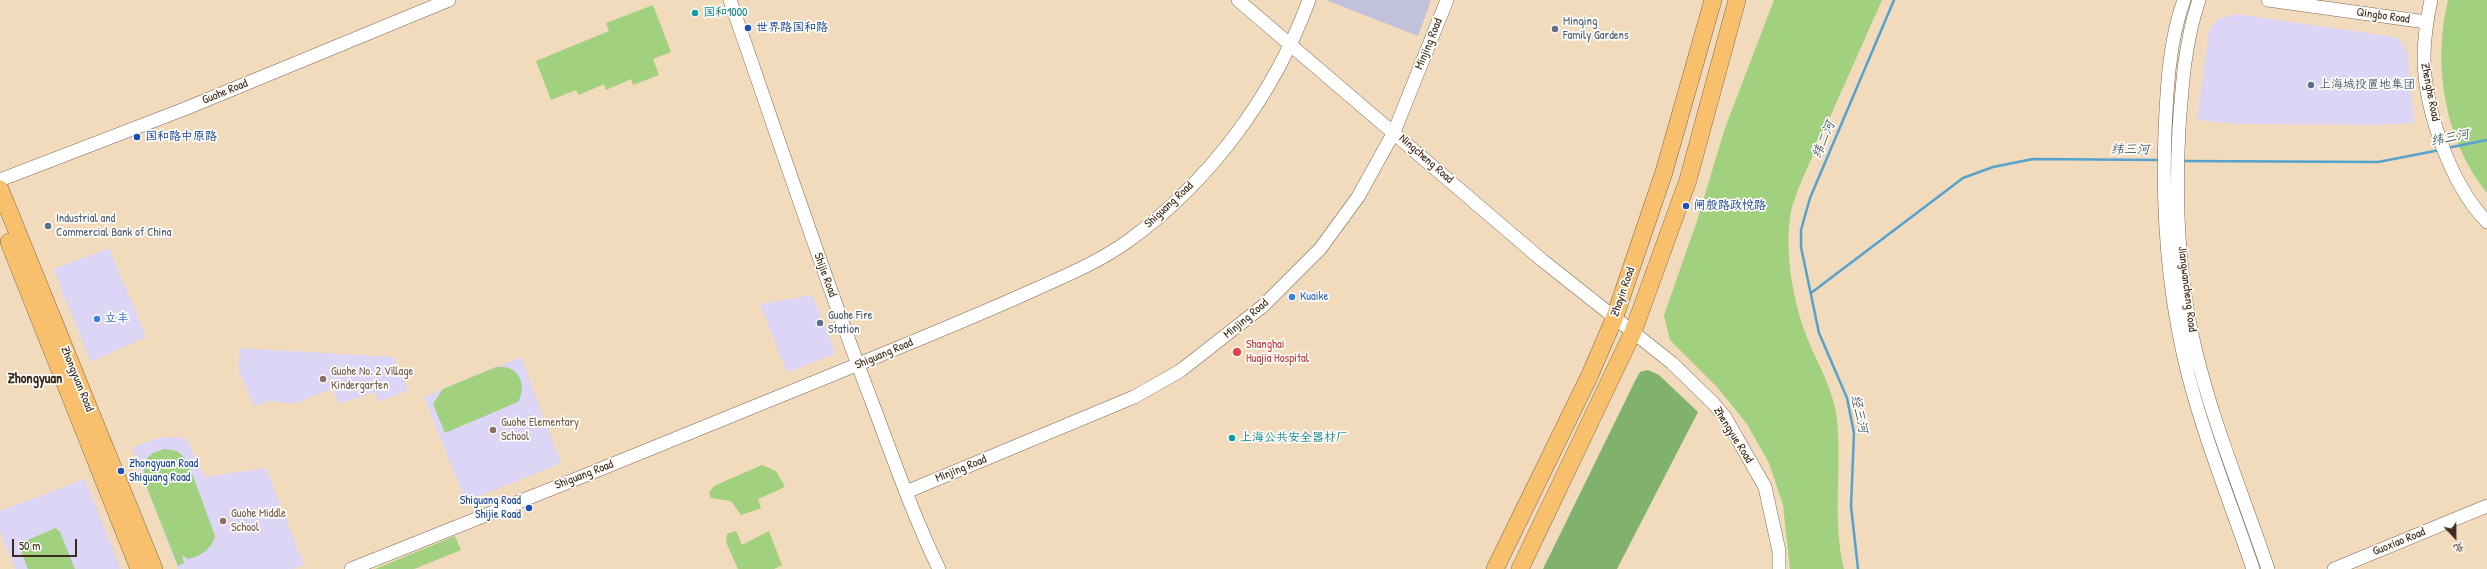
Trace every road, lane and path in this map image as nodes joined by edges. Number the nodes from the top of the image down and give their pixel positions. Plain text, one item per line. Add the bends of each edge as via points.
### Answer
1 (449, 0) edge
2 (730, 0) edge
3 (1238, 0) edge
4 (1309, 0) edge
5 (1447, 0) edge
6 (1713, 0) edge
7 (1737, 0) edge
8 (2184, 0) edge
9 (2199, 0) edge
10 (2268, 0) edge
11 (2431, 0) edge
12 (2426, 22) junction
13 (1290, 45) junction
14 (1394, 132) junction
15 (0, 180) edge
16 (0, 189) edge
17 (0, 219) edge
18 (2487, 222) edge
19 (1639, 243) junction
20 (1662, 252) junction
21 (1614, 319) junction
22 (1632, 332) junction
23 (858, 365) junction
24 (1583, 389) junction
25 (1606, 390) junction
26 (906, 492) junction
27 (2487, 506) edge
28 (139, 569) edge
29 (154, 569) edge
30 (351, 569) edge
31 (939, 569) edge
32 (1495, 569) edge
33 (1520, 569) edge
34 (1779, 569) edge
35 (2253, 569) edge
36 (2268, 569) edge
37 (2334, 569) edge

1 - 15 street, Guohe Road via 187,108
2 - 23 street, Shijie Road via 785,163
3 - 13 street, Ningcheng Road
4 - 13 street, Shiguang Road
5 - 14 street, Minjing Road
6 - 19 main road, Zhayin Road via 1664,172
7 - 20 main road, Zhayin Road via 1688,180
8 - 35 street, Jiangwancheng Road via 2168,77 2164,172 2170,275 2182,349 2203,425
9 - 36 street, Jiangwancheng Road via 2191,23 2183,77 2178,146 2183,266 2195,346 2215,420
10 - 12 street, Qingbo Road
11 - 12 street, Zhenghe Road
12 - 18 street, Zhenghe Road via 2426,80 2438,129 2450,162 2469,199
13 - 14 street, Ningcheng Road
13 - 23 street, Shiguang Road via 1257,106 1226,148 1162,213 1127,242 1092,264
14 - 21 street, Ningcheng Road
14 - 26 street, Minjing Road via 1358,197 1304,267 1263,306 1180,371 1109,409
16 - 29 main road, Zhongyuan Road
17 - 28 main road, Zhongyuan Road
19 - 20 main road via 1637,259 1644,272 1651,270
19 - 21 main road, Zhayin Road
20 - 22 main road, Zhayin Road
21 - 22 street, Ningcheng Road
21 - 24 main road, Zhayin Road
22 - 25 main road, Zhayin Road
22 - 34 street, Zhengyue Road via 1672,363 1725,417 1765,487 1779,551
23 - 26 street, Shijie Road
23 - 30 street, Shiguang Road
24 - 25 main road via 1595,380 1602,383
24 - 32 main road, Zhayin Road
25 - 33 main road, Zhayin Road
26 - 31 street, Shijie Road
27 - 37 street, Guoxiao Road

